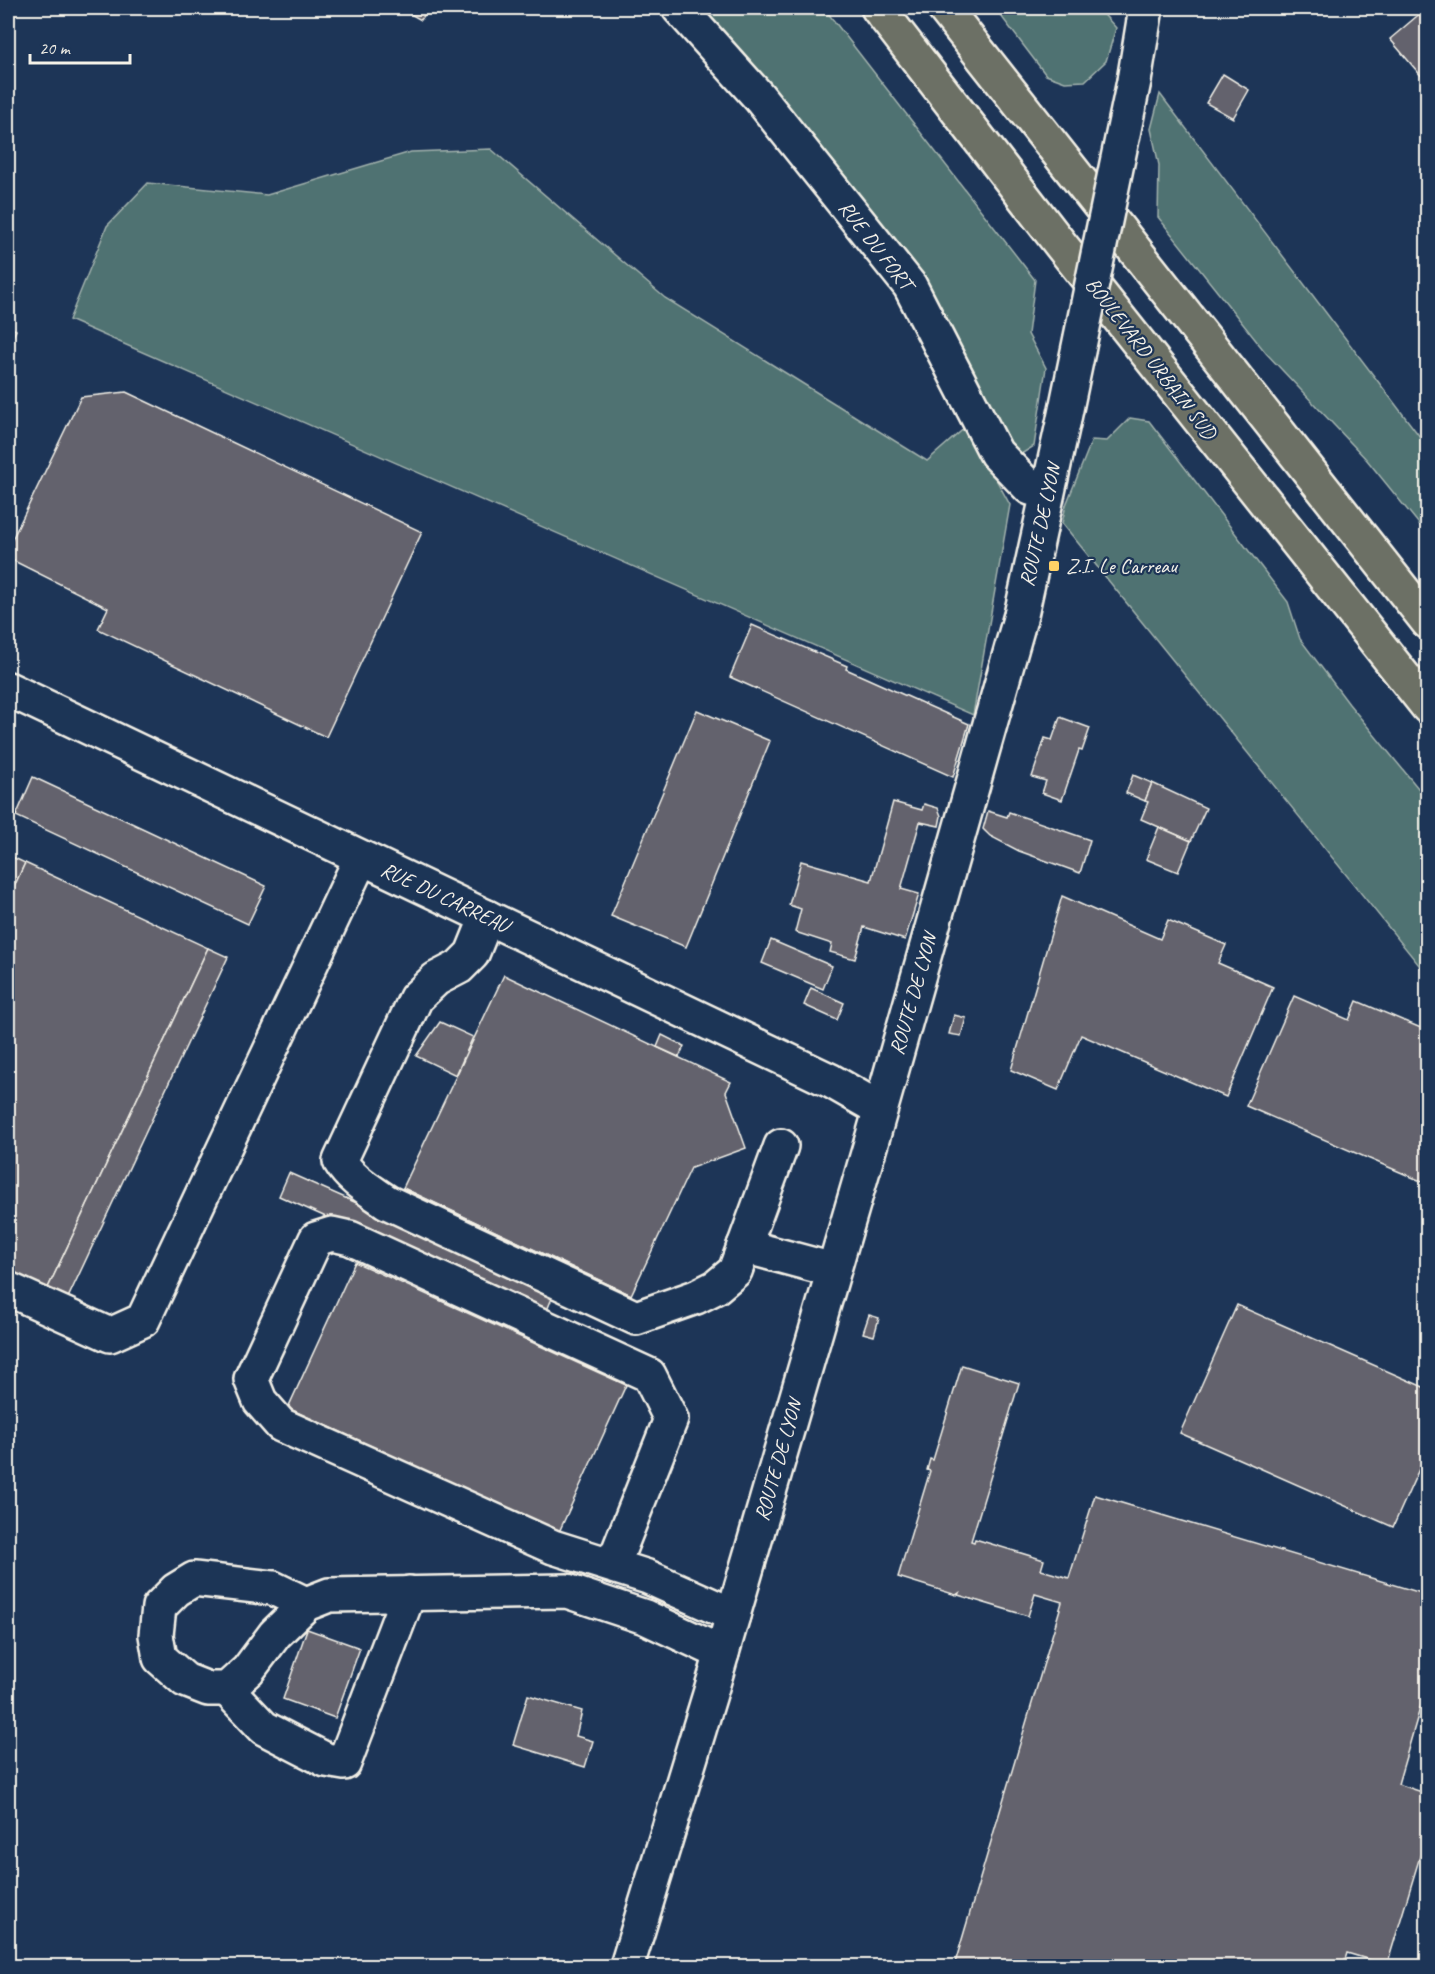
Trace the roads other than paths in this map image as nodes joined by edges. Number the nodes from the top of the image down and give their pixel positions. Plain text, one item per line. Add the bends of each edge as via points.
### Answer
1 (679, 8) edge
2 (878, 8) edge
3 (944, 8) edge
4 (1146, 8) edge
5 (1047, 493) junction
6 (1428, 622) edge
7 (8, 689) edge
8 (1428, 707) edge
9 (361, 858) junction
10 (487, 917) junction
11 (880, 1109) junction
12 (781, 1146) dead end
13 (744, 1246) junction
14 (833, 1270) junction
15 (8, 1289) edge
16 (614, 1565) junction
17 (410, 1593) junction
18 (306, 1604) junction
19 (733, 1616) junction
20 (722, 1653) junction
21 (227, 1689) junction
22 (627, 1966) edge

1 - 5 street, RUE DU FORT via 759,97 910,286 996,453 1030,488
2 - 8 highway, BOULEVARD URBAIN SUD
3 - 6 highway
4 - 5 street, ROUTE DE LYON, bridge
5 - 11 street, ROUTE DE LYON via 1020,615
7 - 9 street, RUE DU CARREAU
9 - 10 street, RUE DU CARREAU
9 - 15 street via 143,1320 110,1335
10 - 11 street, RUE DU CARREAU
10 - 13 street via 472,954 416,998 340,1161 346,1172 387,1202 636,1318 716,1287 735,1271
11 - 14 street, ROUTE DE LYON
12 - 13 street
13 - 14 street
14 - 19 street, ROUTE DE LYON
16 - 16 street via 553,1547 281,1425 260,1401 251,1379 316,1239 332,1234 350,1238 649,1375 671,1419
16 - 19 street
17 - 18 street via 329,1595
17 - 20 street via 567,1592 645,1617
17 - 21 street via 344,1763 326,1760 264,1728
18 - 21 street
18 - 21 street via 273,1588 194,1579 159,1607 156,1635 160,1658 185,1680 208,1689
19 - 20 street, ROUTE DE LYON
20 - 22 street, ROUTE DE LYON

